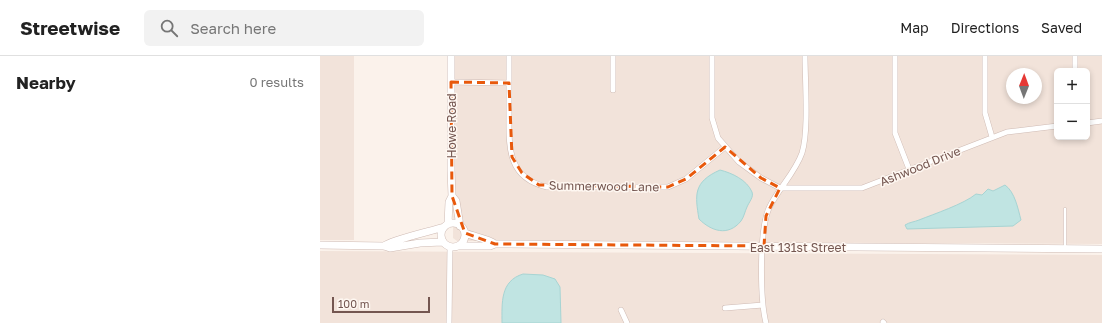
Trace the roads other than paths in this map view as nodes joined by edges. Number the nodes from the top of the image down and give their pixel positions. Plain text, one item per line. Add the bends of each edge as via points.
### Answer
1 (451, 56) edge
2 (510, 56) edge
3 (613, 56) edge
4 (712, 56) edge
5 (805, 56) edge
6 (895, 56) edge
7 (985, 56) edge
8 (1075, 56) edge
9 (1074, 68) edge
10 (451, 82) junction
11 (509, 83) junction
12 (613, 90) dead end
13 (1102, 121) edge
14 (1090, 123) edge
15 (1054, 126) edge
16 (992, 137) junction
17 (725, 147) junction
18 (909, 169) junction
19 (780, 188) junction
20 (452, 196) junction
21 (1065, 209) dead end
22 (446, 225) junction
23 (460, 226) junction
24 (465, 233) junction
25 (442, 242) junction
26 (494, 244) junction
27 (320, 245) edge
28 (384, 246) junction
29 (460, 246) junction
30 (764, 246) junction
31 (450, 247) junction
32 (1065, 248) junction
33 (1102, 249) edge
34 (763, 305) junction
35 (725, 308) dead end
36 (621, 310) dead end
37 (449, 323) edge
38 (627, 323) edge
39 (766, 323) edge

1 - 10 street, Howe Road
2 - 11 street, Summerwood Lane
3 - 12 street
4 - 17 street via 712,118 718,138
5 - 19 street via 804,143 801,154
6 - 18 street via 895,133
7 - 16 street via 985,113
8 - 9 street
10 - 11 street
10 - 20 street, Howe Road
11 - 17 street, Summerwood Lane via 509,148 522,174 539,185 668,187 686,179
13 - 14 street
15 - 16 street, Ashwood Drive via 1017,130
16 - 18 street, Ashwood Drive
17 - 19 street via 760,178
18 - 19 street, Ashwood Drive via 856,190
19 - 30 street via 766,216
20 - 22 street, Howe Road
20 - 23 street, Howe Road via 456,200
21 - 32 lane
22 - 23 street
22 - 25 street via 440,234
22 - 28 street via 389,242
23 - 24 street
24 - 26 street, East 131st Street
24 - 29 street
25 - 28 street via 390,248
25 - 31 street
26 - 29 street, East 131st Street
26 - 30 street, East 131st Street
27 - 28 street
29 - 31 street
30 - 32 street, East 131st Street
30 - 34 street
31 - 37 street
32 - 33 street, East 131st Street
34 - 35 street
34 - 39 street
36 - 38 street

